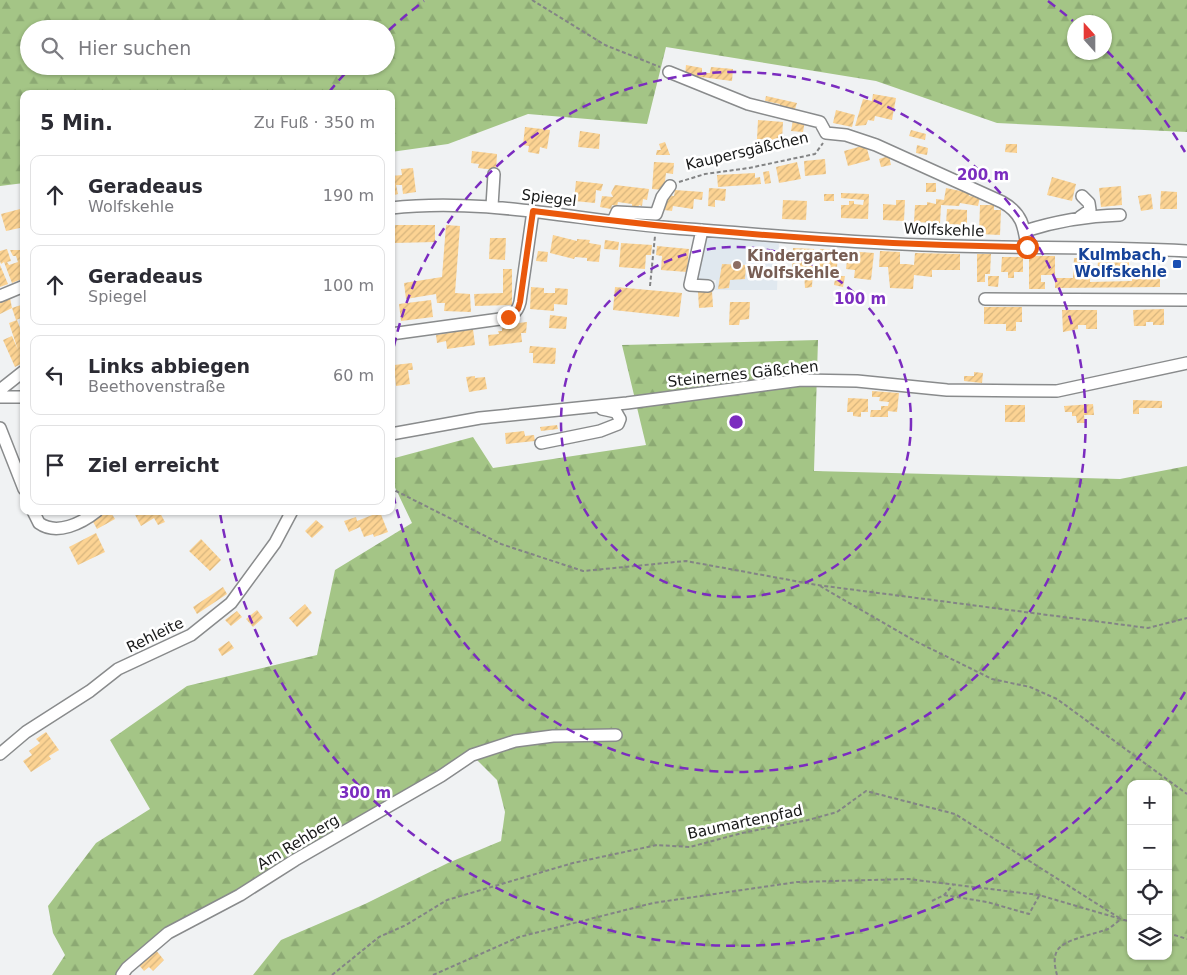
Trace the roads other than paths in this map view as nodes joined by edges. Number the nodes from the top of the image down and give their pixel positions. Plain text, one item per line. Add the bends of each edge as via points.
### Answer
1 (669, 72) road end
2 (494, 174) dead end
3 (670, 186) road end
4 (1082, 196) dead end
5 (492, 206) junction
6 (395, 208) edge
7 (533, 211) junction
8 (1120, 214) dead end
9 (1078, 218) junction
10 (613, 221) junction
11 (702, 230) junction
12 (1025, 231) junction
13 (1027, 247) junction
14 (1187, 251) edge
15 (708, 286) dead end
16 (20, 288) edge
17 (0, 296) edge
18 (985, 299) dead end
19 (1187, 300) edge
20 (395, 333) edge
21 (1187, 362) edge
22 (20, 374) edge
23 (0, 390) edge
24 (0, 397) edge
25 (20, 397) edge
26 (593, 407) junction
27 (0, 428) edge
28 (395, 433) edge
29 (541, 443) dead end
30 (20, 480) edge
31 (36, 515) edge
32 (89, 515) edge
33 (290, 515) edge
34 (616, 734) dead end
35 (0, 754) edge
36 (122, 975) edge

1 - 12 street, Kaupersgäßchen via 748,104 820,122 826,133 846,135 876,145 1007,205 1019,215
2 - 5 street
3 - 10 street, Kaupersgäßchen via 656,214 617,212
4 - 9 street via 1089,203 1090,210
5 - 6 street, Spiegel via 433,204
5 - 7 street, Spiegel
7 - 10 street, Spiegel
7 - 20 street via 520,302 514,314 500,319
8 - 9 street
9 - 12 street
10 - 11 street, Spiegel
11 - 13 street, Wolfskehle via 922,245
11 - 15 street via 690,285
12 - 13 street, Kaupersgäßchen
13 - 14 street, Wolfskehle
16 - 17 street
18 - 19 street
21 - 26 street, Steinernes Gäßchen via 1057,391 947,390 857,381 801,380
22 - 23 street
24 - 25 street
26 - 28 street, Steinernes Gäßchen via 480,418
26 - 29 street via 616,412 620,419 618,424
27 - 30 street
31 - 32 street via 39,523 54,530
33 - 35 street, Rehleite via 275,543 231,603 191,635 118,669 26,732
34 - 36 street, Am Rehberg via 515,741 472,755 240,895 168,933

